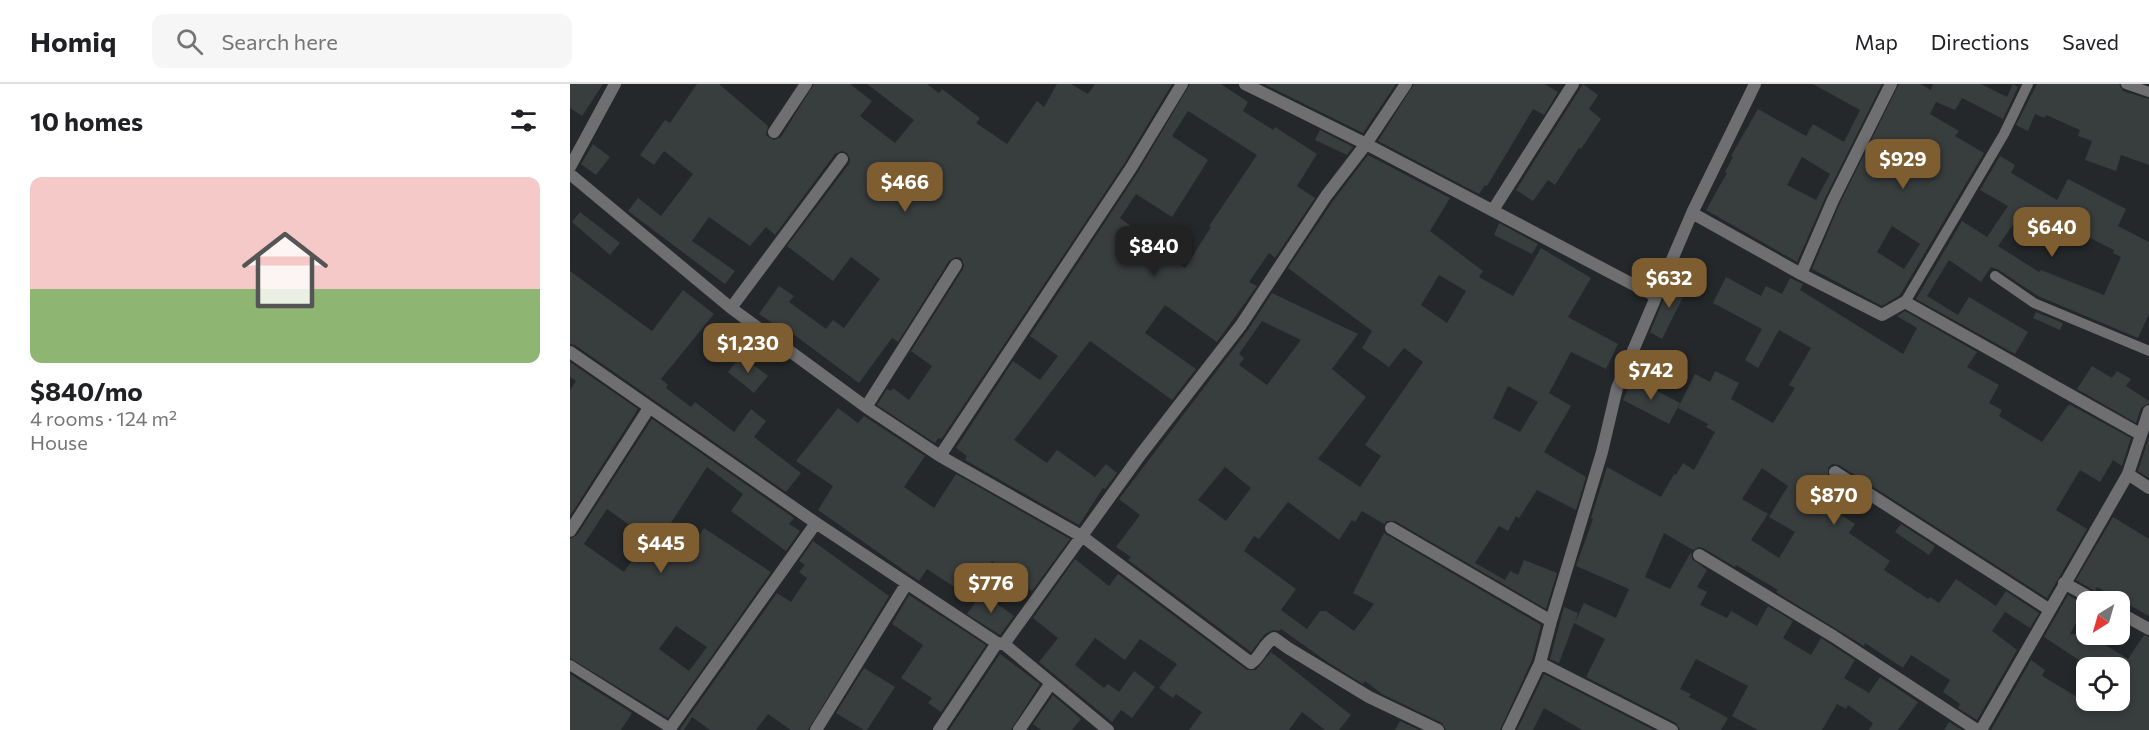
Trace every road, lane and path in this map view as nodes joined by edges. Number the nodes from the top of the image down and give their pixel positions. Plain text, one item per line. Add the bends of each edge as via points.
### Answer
1 (615, 84) edge
2 (806, 84) edge
3 (1182, 84) edge
4 (1245, 84) edge
5 (1406, 84) edge
6 (1574, 84) edge
7 (1755, 84) edge
8 (1891, 84) edge
9 (2028, 84) edge
10 (2126, 84) edge
11 (2149, 92) edge
12 (774, 132) dead end
13 (1366, 144) junction
14 (842, 159) dead end
15 (570, 167) edge
16 (570, 174) edge
17 (1493, 210) junction
18 (1692, 213) junction
19 (956, 265) dead end
20 (1801, 274) junction
21 (1995, 276) dead end
22 (1654, 296) junction
23 (1905, 302) junction
24 (731, 308) junction
25 (2149, 351) edge
26 (570, 352) edge
27 (866, 407) junction
28 (649, 408) junction
29 (2149, 411) edge
30 (2140, 434) junction
31 (940, 456) junction
32 (1835, 472) dead end
33 (2128, 474) junction
34 (2149, 488) edge
35 (816, 523) junction
36 (1391, 528) dead end
37 (570, 531) edge
38 (1083, 537) junction
39 (1699, 555) dead end
40 (907, 583) junction
41 (2064, 583) junction
42 (2078, 591) edge
43 (2050, 609) junction
44 (2130, 619) edge
45 (1551, 621) junction
46 (2149, 630) edge
47 (1000, 644) junction
48 (1540, 663) junction
49 (570, 665) edge
50 (1052, 683) junction
51 (669, 729) edge
52 (816, 730) edge
53 (939, 730) edge
54 (1019, 730) edge
55 (1107, 730) edge
56 (1438, 730) edge
57 (1508, 730) edge
58 (1672, 730) edge
59 (1979, 730) edge

1 - 15 street
2 - 12 street
3 - 31 street via 1131,168
4 - 13 street
5 - 13 street
6 - 17 street
7 - 18 street
8 - 20 street
9 - 23 lane via 2004,134
10 - 11 lane
13 - 17 street
13 - 38 street via 1326,196 1240,325
14 - 24 street
16 - 24 street
17 - 22 street
18 - 20 street
18 - 22 street
19 - 27 street
20 - 23 street via 1882,315
21 - 25 lane via 2034,303
22 - 45 street via 1617,388 1602,452
23 - 30 street
24 - 27 street
26 - 28 street
27 - 31 street
28 - 35 street
28 - 37 street
29 - 30 street
30 - 33 street
31 - 38 street
32 - 43 street
33 - 34 street
33 - 41 street
35 - 40 street
35 - 51 street
36 - 45 street
38 - 47 street
38 - 56 street via 1251,663 1257,660 1266,642 1274,638 1369,697
39 - 59 street
40 - 47 street
40 - 52 street
41 - 42 street
41 - 43 street
43 - 59 street
44 - 46 street
45 - 48 street
47 - 50 street
47 - 53 street
48 - 57 street
48 - 58 street
49 - 51 lane
50 - 54 street
50 - 55 street

